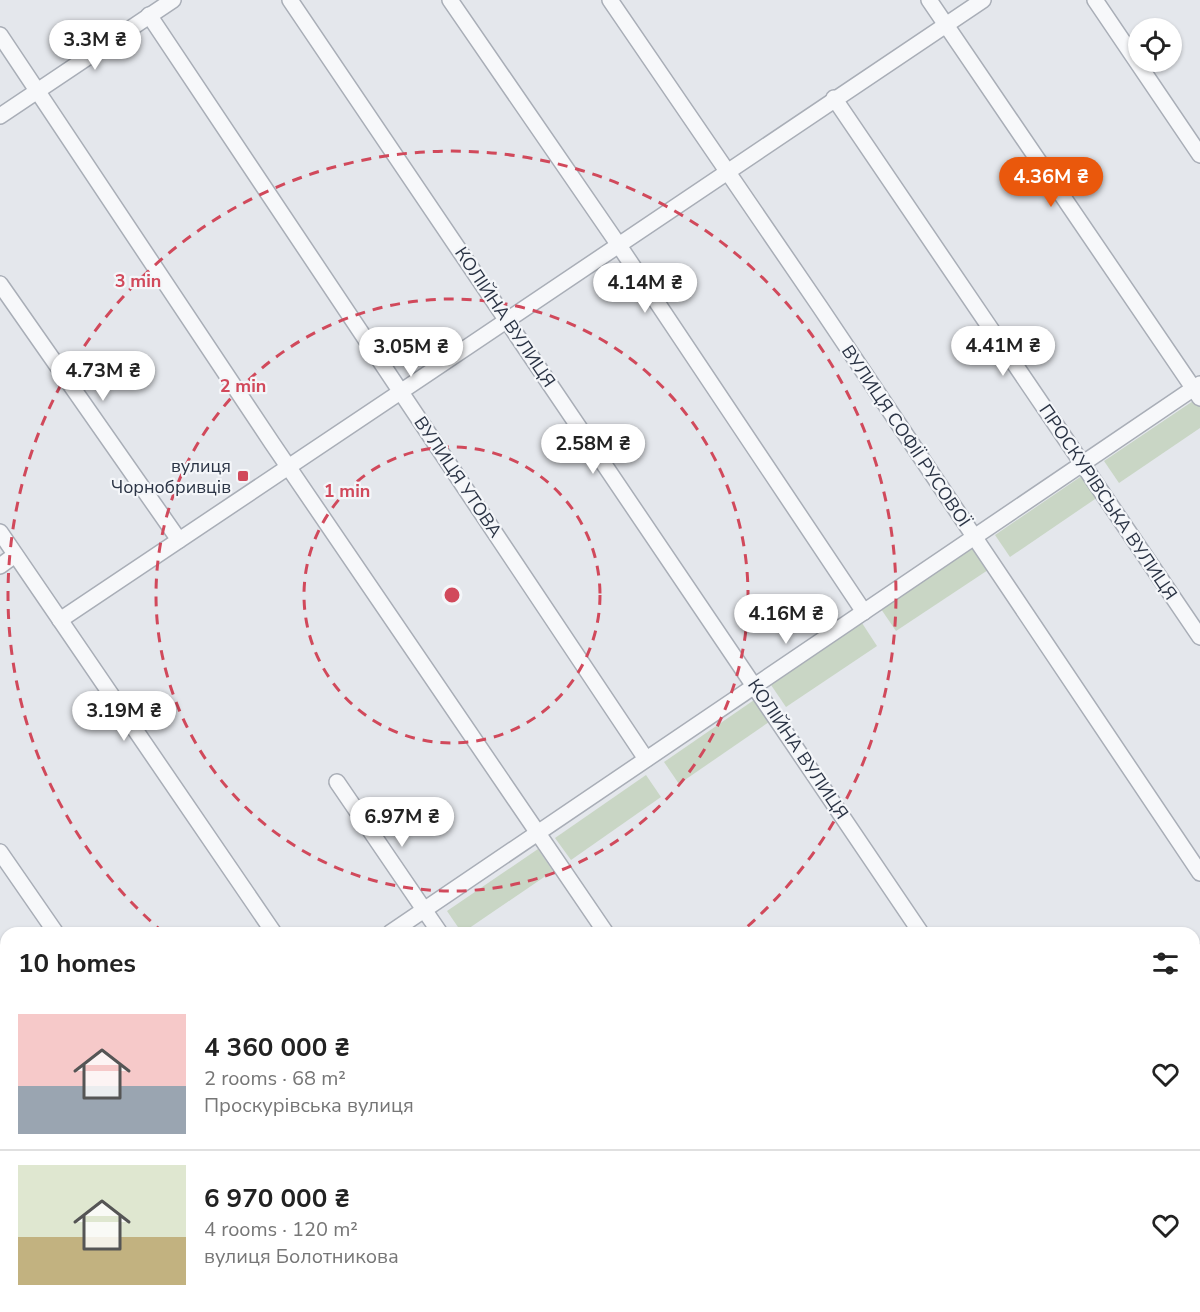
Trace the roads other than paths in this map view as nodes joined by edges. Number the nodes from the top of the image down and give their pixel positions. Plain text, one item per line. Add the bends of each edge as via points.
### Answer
1 (173, 0) edge
2 (290, 0) edge
3 (450, 0) edge
4 (610, 0) edge
5 (929, 0) edge
6 (983, 0) edge
7 (1095, 0) edge
8 (149, 15) junction
9 (946, 25) junction
10 (0, 35) edge
11 (37, 90) junction
12 (834, 98) junction
13 (0, 116) edge
14 (1200, 155) edge
15 (728, 173) junction
16 (618, 244) junction
17 (0, 284) edge
18 (507, 321) junction
19 (1198, 390) edge
20 (401, 392) junction
21 (1082, 464) junction
22 (289, 466) junction
23 (0, 532) edge
24 (974, 537) junction
25 (179, 540) junction
26 (15, 555) junction
27 (0, 566) edge
28 (864, 612) junction
29 (60, 620) junction
30 (1200, 637) edge
31 (755, 686) junction
32 (646, 759) junction
33 (337, 782) dead end
34 (538, 833) junction
35 (0, 852) edge
36 (1200, 873) edge
37 (424, 910) junction
38 (52, 927) edge
39 (270, 927) edge
40 (399, 927) edge
41 (436, 927) edge
42 (602, 927) edge
43 (917, 927) edge

1 - 8 street
2 - 18 street, КОЛІЙНА ВУЛИЦЯ
3 - 16 street
4 - 15 street, ВУЛИЦЯ СОФІЇ РУСОВОЇ
5 - 9 street
6 - 9 street
7 - 14 street
8 - 11 street
8 - 20 street, ВУЛИЦЯ УТОВА
9 - 12 street
9 - 19 street
10 - 11 street
11 - 13 street
11 - 22 street
12 - 15 street
12 - 21 street, ПРОСКУРІВСЬКА ВУЛИЦЯ
15 - 16 street
15 - 24 street, ВУЛИЦЯ СОФІЇ РУСОВОЇ
16 - 18 street
16 - 28 street
17 - 25 street
18 - 20 street
18 - 31 street, КОЛІЙНА ВУЛИЦЯ
19 - 21 street
20 - 22 street
20 - 32 street, ВУЛИЦЯ УТОВА
21 - 24 street
21 - 30 street, ПРОСКУРІВСЬКА ВУЛИЦЯ
22 - 25 street
22 - 34 street
23 - 26 street
24 - 28 street
24 - 36 street, ВУЛИЦЯ СОФІЇ РУСОВОЇ
25 - 29 street
26 - 27 street
26 - 29 street
28 - 31 street
29 - 39 street
31 - 32 street
31 - 43 street, КОЛІЙНА ВУЛИЦЯ
32 - 34 street
33 - 37 street
34 - 37 street
34 - 42 street
35 - 38 street
37 - 40 street
37 - 41 street

